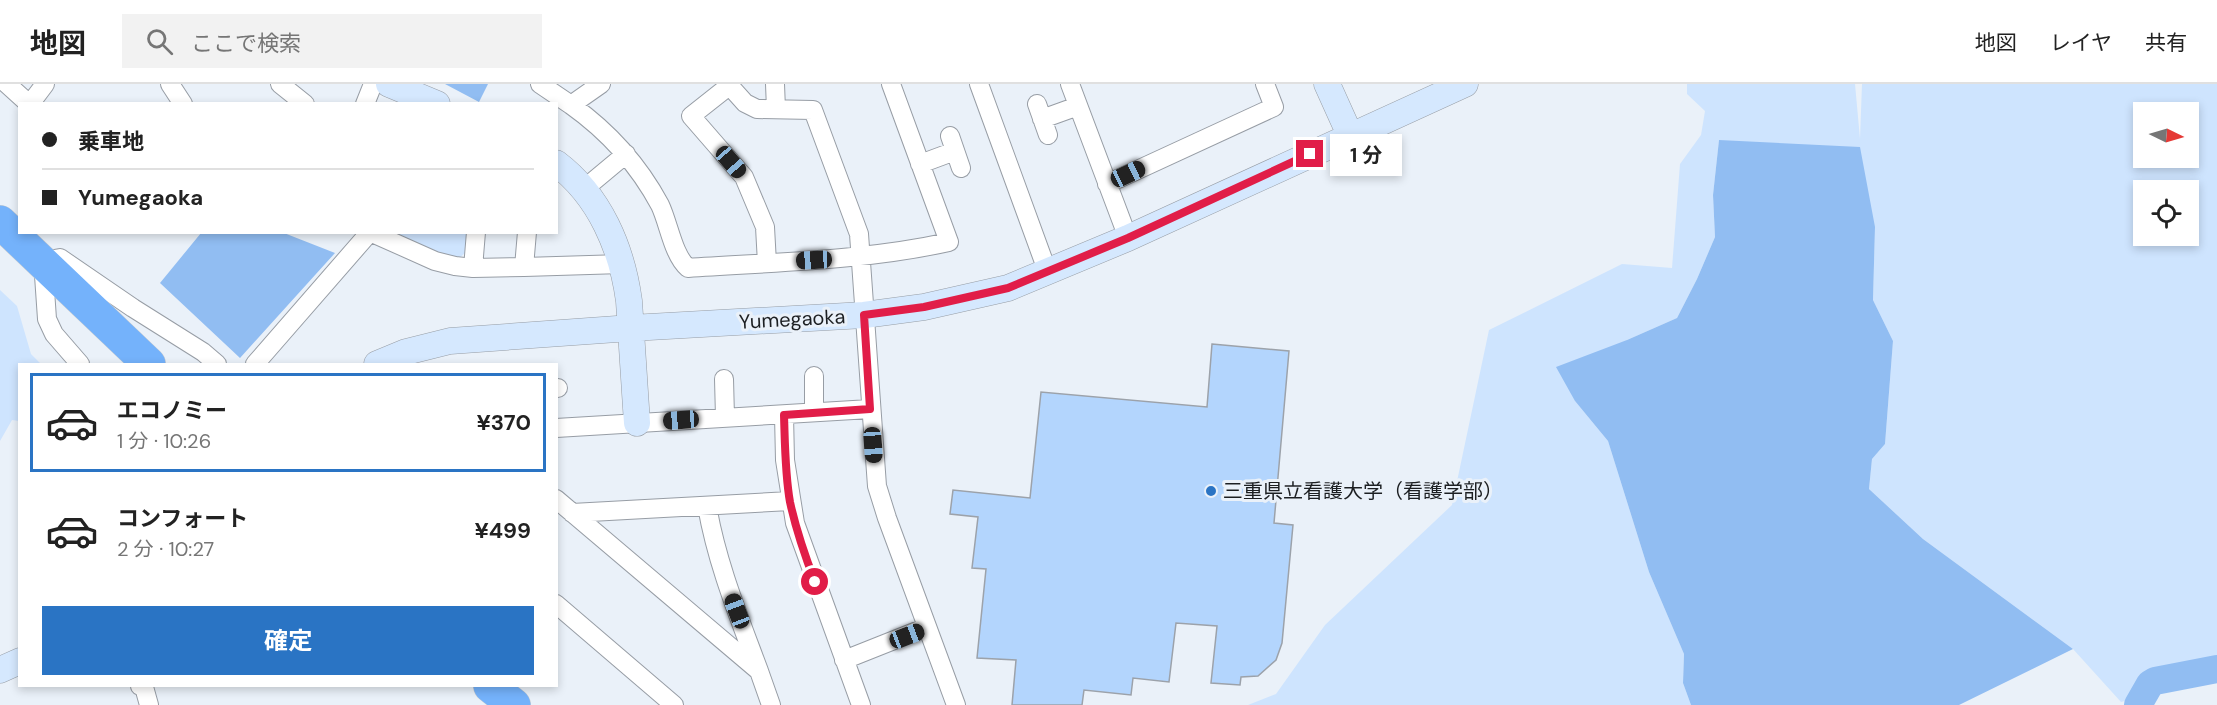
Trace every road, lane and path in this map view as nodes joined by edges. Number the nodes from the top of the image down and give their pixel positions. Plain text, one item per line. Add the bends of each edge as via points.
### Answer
1 (7, 84) edge
2 (45, 84) edge
3 (170, 84) edge
4 (280, 84) edge
5 (373, 84) edge
6 (389, 84) edge
7 (540, 84) edge
8 (601, 84) edge
9 (775, 84) edge
10 (891, 84) edge
11 (979, 84) edge
12 (1070, 84) edge
13 (1265, 84) edge
14 (1327, 84) edge
15 (1465, 84) edge
16 (728, 85) edge
17 (28, 102) edge
18 (32, 102) edge
19 (182, 102) edge
20 (302, 102) edge
21 (366, 102) edge
22 (432, 102) edge
23 (571, 105) junction
24 (1078, 106) junction
25 (776, 110) junction
26 (1042, 119) dead end
27 (1350, 135) junction
28 (955, 151) dead end
29 (626, 154) junction
30 (920, 164) junction
31 (558, 165) edge
32 (1107, 184) junction
33 (584, 189) junction
34 (0, 222) edge
35 (369, 234) edge
36 (372, 234) edge
37 (476, 234) edge
38 (527, 234) edge
39 (1128, 238) junction
40 (860, 257) junction
41 (43, 261) junction
42 (767, 263) junction
43 (622, 264) junction
44 (524, 267) junction
45 (472, 268) junction
46 (1048, 273) junction
47 (864, 315) junction
48 (631, 328) junction
49 (79, 363) edge
50 (148, 363) edge
51 (216, 363) edge
52 (256, 363) edge
53 (379, 363) edge
54 (813, 375) dead end
55 (723, 379) dead end
56 (870, 409) junction
57 (814, 412) junction
58 (784, 415) junction
59 (725, 417) junction
60 (637, 423) junction
61 (558, 428) edge
62 (558, 501) edge
63 (790, 501) junction
64 (707, 506) junction
65 (572, 513) junction
66 (558, 605) edge
67 (927, 627) junction
68 (844, 660) junction
69 (18, 663) edge
70 (0, 670) edge
71 (759, 671) junction
72 (143, 687) edge
73 (483, 687) edge
74 (490, 687) edge
75 (148, 705) edge
76 (496, 705) edge
77 (511, 705) edge
78 (674, 705) edge
79 (771, 705) edge
80 (861, 705) edge
81 (956, 705) edge

1 - 17 street
2 - 18 street
3 - 19 street
4 - 20 street
5 - 21 street
6 - 22 street
7 - 23 street
8 - 23 street
9 - 25 street
10 - 30 street
11 - 46 street
12 - 24 street
13 - 32 street via 1274,107
14 - 27 street
15 - 27 street, Yumegaoka
16 - 25 street via 745,103 757,109
16 - 42 street via 691,116 744,177 765,227
23 - 29 street via 601,127
24 - 26 street
24 - 32 street
25 - 40 street via 813,110 859,234
27 - 39 street, Yumegaoka
28 - 30 street
29 - 33 street
29 - 42 street via 661,207 680,261 688,268
30 - 40 street via 949,242
31 - 33 street
32 - 39 street
33 - 43 street via 609,228
34 - 41 highway
35 - 52 street
36 - 45 street via 435,261
37 - 45 street
38 - 44 street
39 - 46 street, Yumegaoka
40 - 42 street
40 - 47 street
41 - 49 street via 47,319 54,334
41 - 50 highway
41 - 51 street via 60,258
43 - 44 street
43 - 48 street
44 - 45 street
46 - 47 street, Yumegaoka via 1008,288 924,307
47 - 48 street, Yumegaoka
47 - 56 street
48 - 53 street, Yumegaoka via 450,341
48 - 60 street
54 - 57 street
55 - 59 street
56 - 57 street
56 - 67 street via 877,486
57 - 58 street
58 - 59 street
58 - 63 street
59 - 60 street
60 - 61 street
62 - 65 street
63 - 64 street
63 - 68 street via 800,543
64 - 65 street
64 - 71 street via 722,571
65 - 71 street
66 - 78 street
67 - 68 street
67 - 81 street
68 - 80 street
69 - 70 street
71 - 79 street
72 - 75 street
73 - 76 highway
74 - 77 highway

